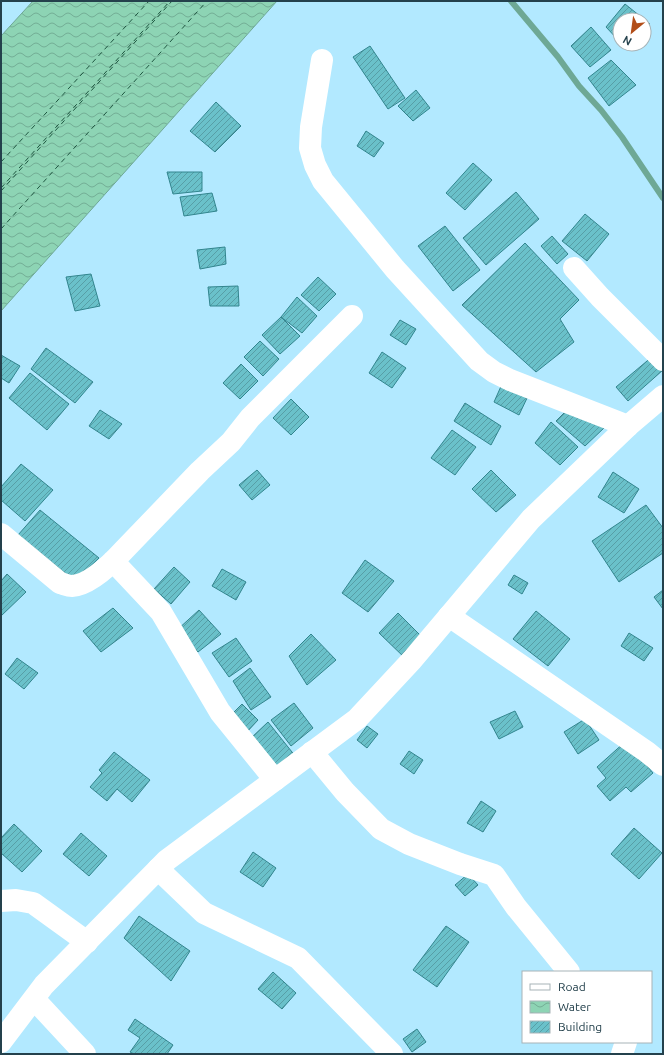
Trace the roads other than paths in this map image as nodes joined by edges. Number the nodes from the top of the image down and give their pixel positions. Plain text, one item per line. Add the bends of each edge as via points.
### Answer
1 (322, 60) dead end
2 (574, 268) dead end
3 (352, 316) dead end
4 (663, 360) edge
5 (663, 396) edge
6 (628, 426) junction
7 (1, 534) edge
8 (113, 561) junction
9 (450, 616) junction
10 (312, 752) junction
11 (663, 765) edge
12 (275, 780) junction
13 (158, 869) junction
14 (1, 901) edge
15 (87, 942) junction
16 (568, 971) edge
17 (34, 999) junction
18 (1, 1042) edge
19 (626, 1043) edge
20 (85, 1054) edge
21 (392, 1054) edge
22 (622, 1054) edge

1 - 6 street via 311,127 310,148 315,165 323,181 395,269 479,361 494,372
2 - 4 street
3 - 8 street
5 - 6 street
6 - 9 street via 532,519
7 - 8 street via 60,583 72,586 87,582
8 - 12 street via 161,612 220,712
9 - 10 street via 357,719
9 - 11 street
10 - 12 street
10 - 16 street via 345,792 381,829 409,844 494,875 516,907
12 - 13 street
13 - 15 street
13 - 21 street via 204,913 298,958
14 - 15 street via 33,903
15 - 17 street via 44,985
17 - 18 street
17 - 20 street
19 - 22 street

